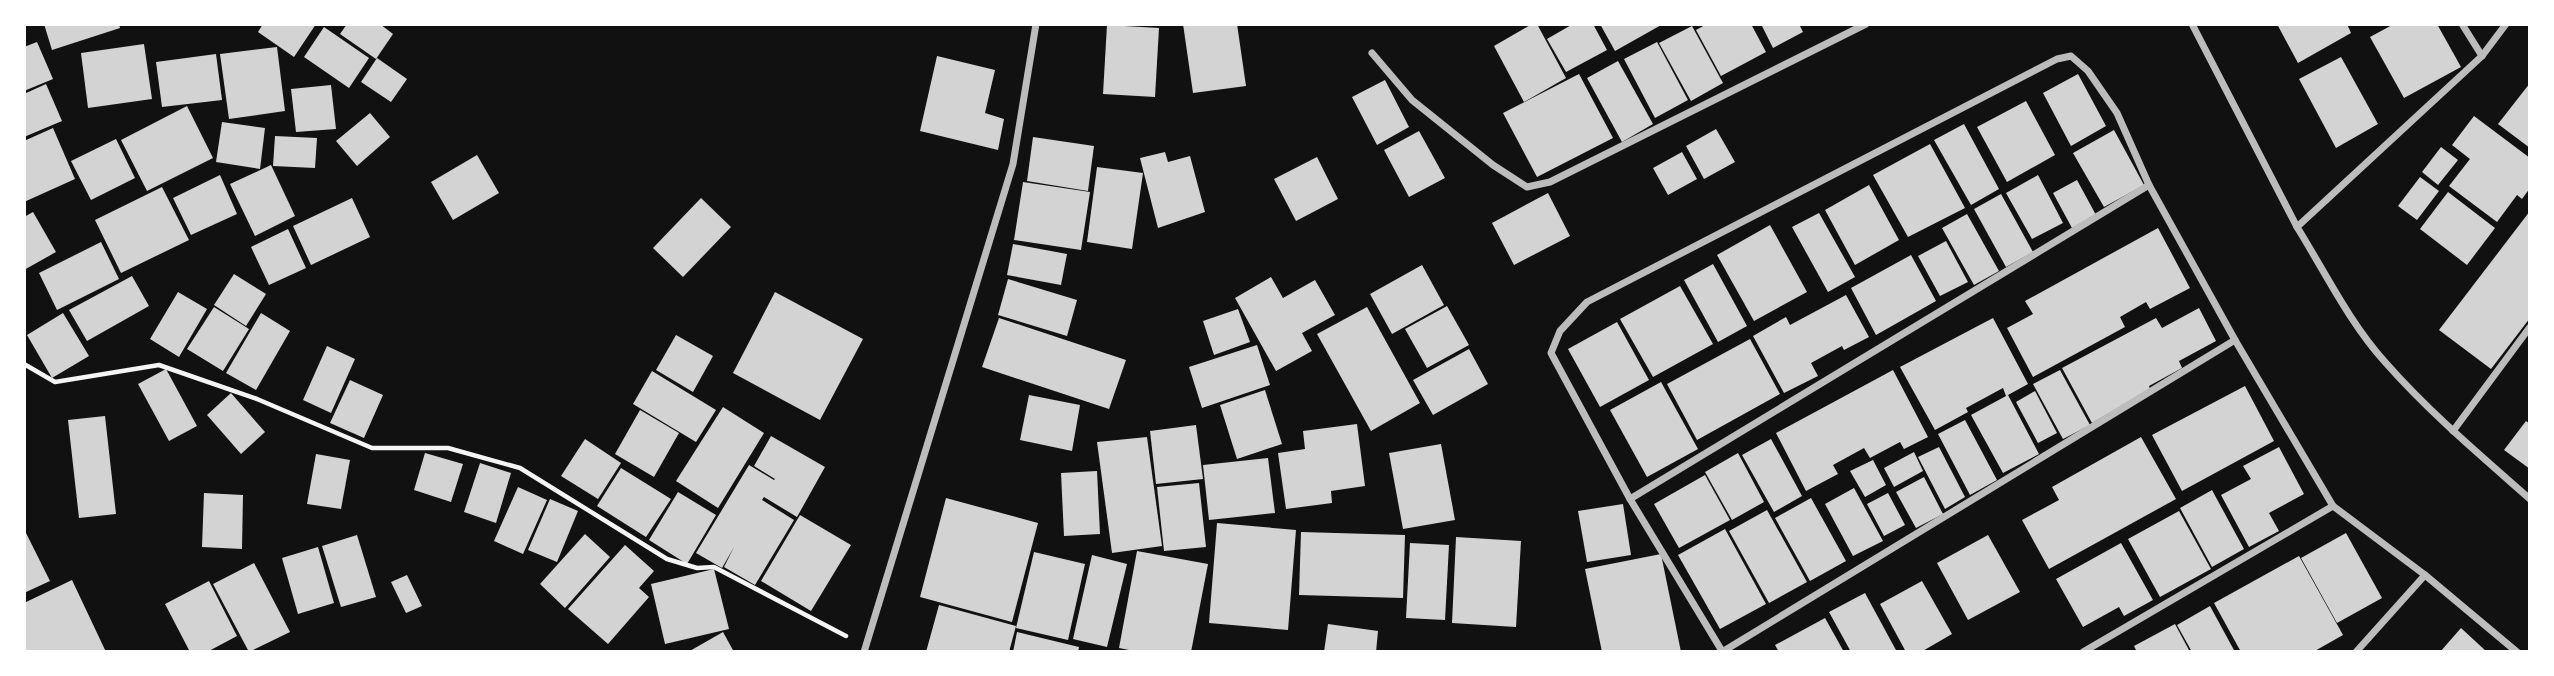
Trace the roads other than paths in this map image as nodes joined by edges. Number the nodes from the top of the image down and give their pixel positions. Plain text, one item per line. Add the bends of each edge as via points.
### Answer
1 (1036, 24) edge
2 (2192, 24) edge
3 (2462, 24) edge
4 (2506, 24) edge
5 (1862, 25) edge
6 (1372, 53) dead end
7 (2482, 56) junction
8 (2149, 185) junction
9 (2297, 227) junction
10 (2529, 327) edge
11 (2235, 340) junction
12 (2453, 431) junction
13 (1630, 499) junction
14 (2529, 499) edge
15 (2333, 506) junction
16 (2425, 575) junction
17 (865, 649) edge
18 (1722, 651) edge
19 (2083, 652) edge
20 (2356, 652) edge
21 (2517, 652) edge

1 - 17 street via 1013,164
2 - 9 street
3 - 7 street
4 - 7 street
5 - 6 street via 1550,182 1527,187 1412,100
7 - 9 street
8 - 11 street
8 - 13 street
8 - 13 street via 2117,113 2071,56 2057,59 1587,302 1560,331 1551,353
9 - 12 street via 2384,361
10 - 12 street
11 - 15 street
11 - 18 street
12 - 14 street
13 - 18 street
15 - 16 street
15 - 19 street
16 - 20 street
16 - 21 street

